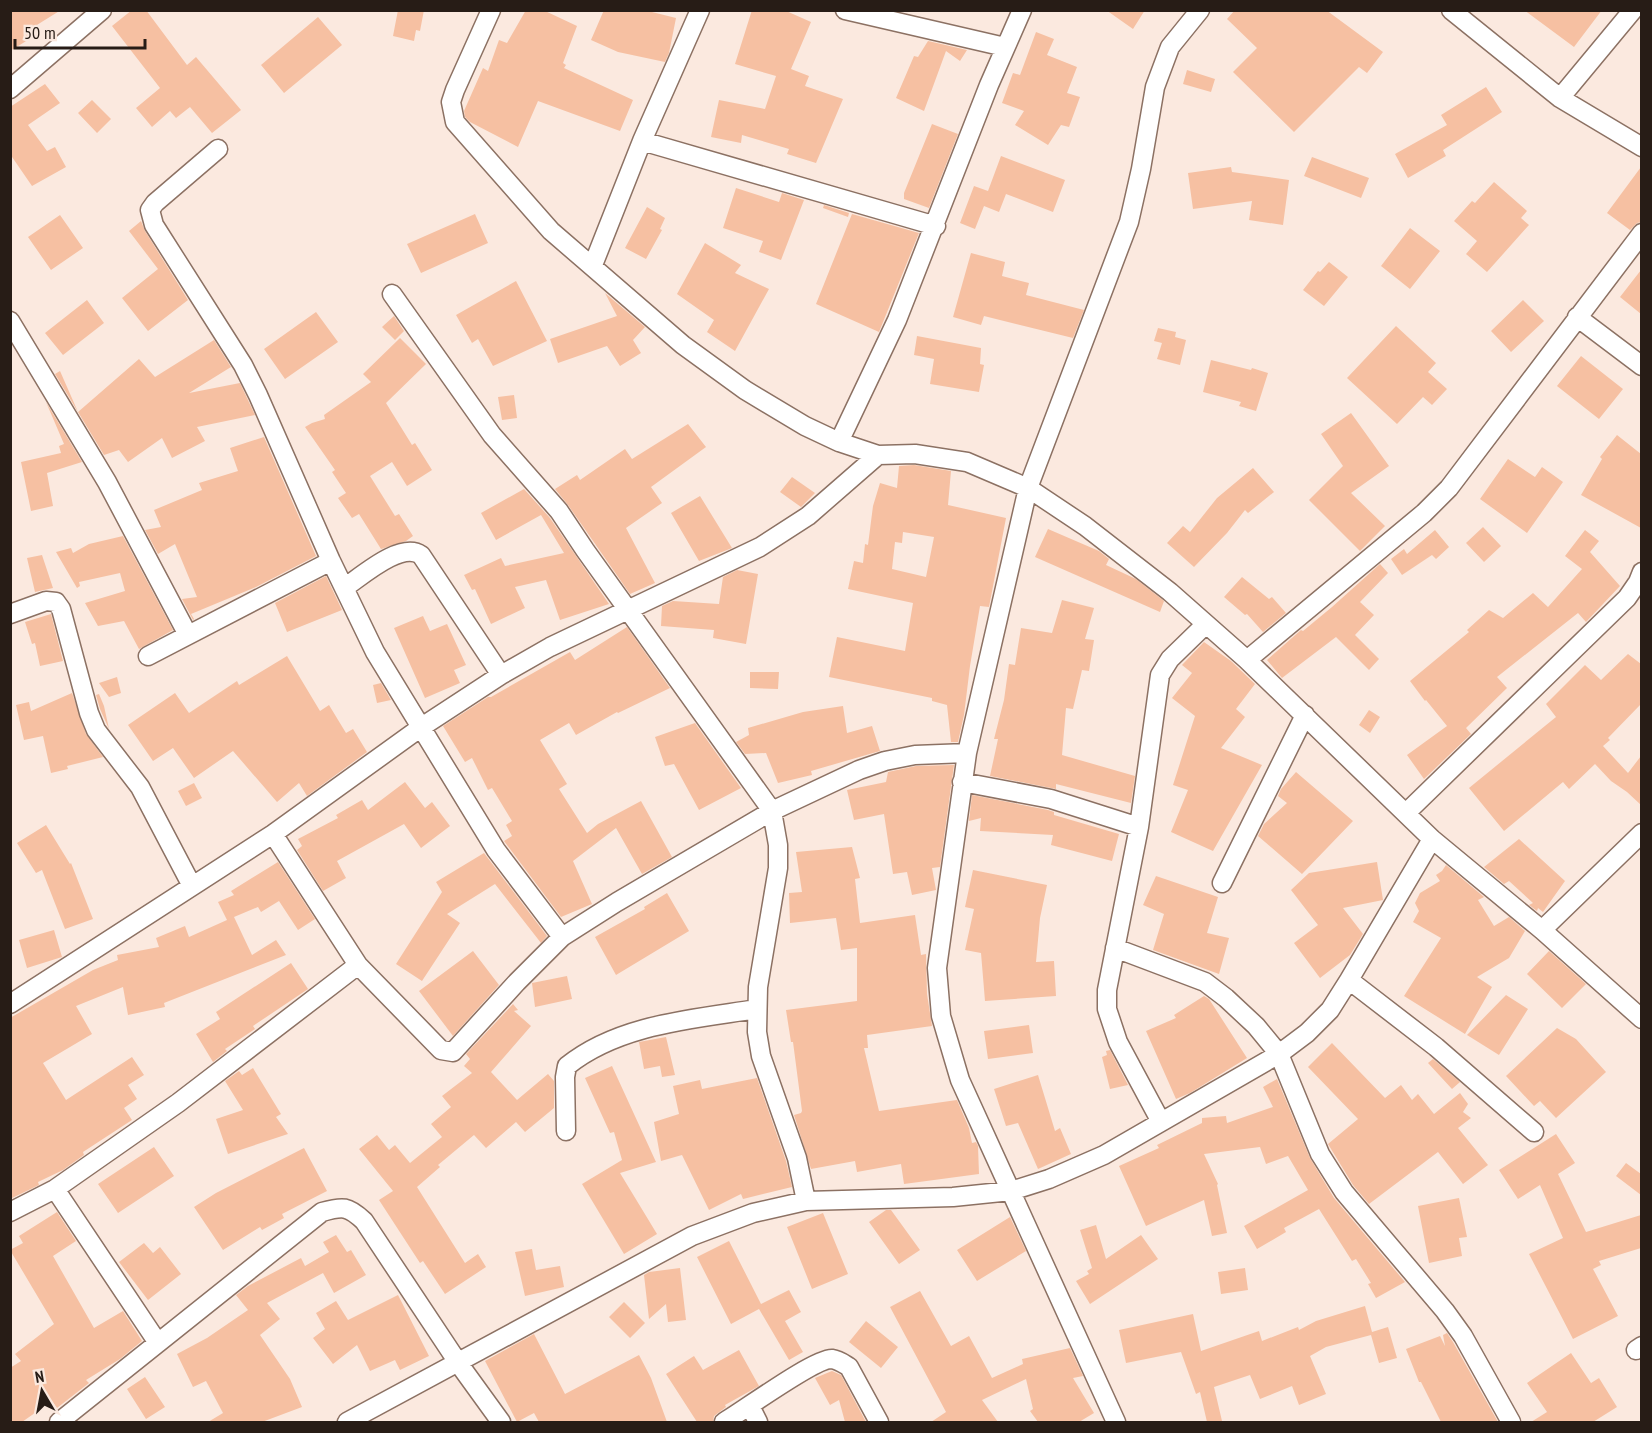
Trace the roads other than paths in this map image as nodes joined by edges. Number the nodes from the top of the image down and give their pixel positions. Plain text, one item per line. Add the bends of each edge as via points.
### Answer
1 (102, 10) edge
2 (491, 10) edge
3 (700, 10) edge
4 (845, 10) edge
5 (1022, 10) edge
6 (1200, 10) edge
7 (1451, 10) edge
8 (1634, 10) edge
9 (1005, 47) junction
10 (10, 89) edge
11 (1560, 98) junction
12 (642, 141) junction
13 (1641, 147) edge
14 (218, 150) dead end
15 (936, 226) junction
16 (1641, 233) edge
17 (593, 265) junction
18 (392, 294) dead end
19 (1576, 317) junction
20 (10, 321) edge
21 (1641, 366) edge
22 (839, 442) junction
23 (878, 455) junction
24 (1028, 488) junction
25 (331, 561) junction
26 (1641, 572) edge
27 (344, 588) junction
28 (628, 611) junction
29 (10, 614) edge
30 (1206, 624) junction
31 (188, 635) junction
32 (148, 656) dead end
33 (1247, 660) junction
34 (501, 675) junction
35 (1305, 715) junction
36 (420, 728) junction
37 (967, 753) junction
38 (962, 782) junction
39 (772, 811) junction
40 (1406, 813) junction
41 (1139, 826) junction
42 (1641, 833) edge
43 (273, 834) junction
44 (1432, 839) junction
45 (1222, 883) dead end
46 (192, 886) junction
47 (1542, 930) junction
48 (562, 938) junction
49 (1115, 948) junction
50 (358, 965) junction
51 (1349, 980) junction
52 (10, 1004) edge
53 (757, 1009) junction
54 (1641, 1019) edge
55 (1280, 1054) junction
56 (1161, 1122) junction
57 (566, 1131) dead end
58 (1534, 1132) dead end
59 (55, 1189) junction
60 (1011, 1191) junction
61 (806, 1201) junction
62 (10, 1212) edge
63 (158, 1343) junction
64 (459, 1364) junction
65 (750, 1406) junction
66 (59, 1422) edge
67 (347, 1422) edge
68 (501, 1422) edge
69 (724, 1422) edge
70 (758, 1422) edge
71 (879, 1422) edge
72 (1116, 1422) edge
73 (1511, 1422) edge

1 - 10 street
2 - 17 street via 454,90 451,102 455,123 551,231
3 - 12 street
4 - 9 street
5 - 9 street
6 - 24 street via 1170,47 1159,77 1129,222
7 - 11 street
8 - 11 street
9 - 15 street
11 - 13 street
12 - 15 street
12 - 17 street
14 - 25 street via 155,203 150,217 248,375
15 - 22 street
16 - 19 street
17 - 22 street via 683,345 805,426
18 - 28 street via 492,435 559,511
19 - 21 street
19 - 33 street via 1449,488
20 - 31 street via 106,482
22 - 23 street
23 - 24 street via 915,454 967,462
23 - 28 street via 808,516 760,547
24 - 30 street via 1085,526
24 - 37 street
25 - 27 street
25 - 31 street
26 - 40 street via 1627,598
27 - 34 street via 400,552 416,551
27 - 36 street via 375,652
28 - 34 street
28 - 39 street
29 - 46 street via 46,601 56,602 61,609 96,730 140,787
30 - 33 street
30 - 41 street via 1170,659 1160,675
31 - 32 street
33 - 35 street
34 - 36 street
35 - 40 street
35 - 45 street
36 - 43 street
36 - 48 street via 496,850
37 - 38 street
37 - 39 street via 915,755 885,761
38 - 41 street via 1051,799
38 - 60 street via 937,968 941,1016 960,1080
39 - 48 street
39 - 53 street via 778,868
40 - 44 street
41 - 49 street
42 - 47 street
43 - 46 street
43 - 50 street
44 - 47 street
44 - 51 street
46 - 52 street
47 - 54 street
48 - 50 street via 453,1052 441,1050
49 - 55 street via 1204,982 1256,1026
49 - 56 street via 1107,1009 1118,1042
50 - 59 street via 178,1103
51 - 55 street via 1330,1010
51 - 58 street via 1436,1047
53 - 57 street via 663,1024 630,1033 579,1056 567,1066 565,1077
53 - 61 street via 761,1056 797,1158
55 - 56 street
55 - 73 street via 1330,1171 1445,1311
56 - 60 street via 1104,1155
59 - 62 street
59 - 63 street
60 - 61 street via 953,1197
60 - 72 street
61 - 64 street via 753,1213 692,1236
63 - 64 street via 322,1212 338,1208 352,1209 364,1221
63 - 66 street
64 - 67 street
64 - 68 street
65 - 69 street
65 - 70 street
65 - 71 street via 815,1364 833,1359 849,1367

